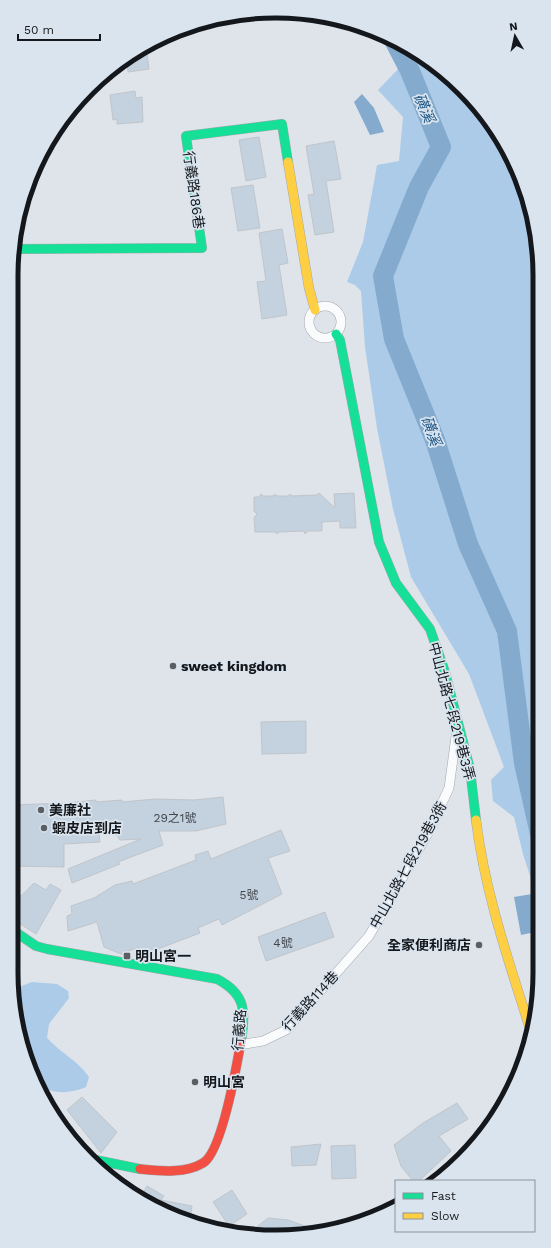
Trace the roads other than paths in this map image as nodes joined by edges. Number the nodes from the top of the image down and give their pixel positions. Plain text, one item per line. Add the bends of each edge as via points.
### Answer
1 (20, 249) edge
2 (309, 288) junction
3 (325, 306) junction
4 (315, 310) junction
5 (336, 334) junction
6 (326, 338) junction
7 (342, 350) junction
8 (458, 723) junction
9 (18, 934) edge
10 (369, 936) joint
11 (528, 1023) edge
12 (239, 1045) junction
13 (101, 1162) edge

1 - 2 street, 行義路186巷 via 202,248 186,136 282,124
2 - 3 street, 行義路186巷 via 318,302
2 - 4 street, 行義路186巷
3 - 4 street
3 - 5 street via 335,310 341,319
4 - 6 street via 310,326 316,334
5 - 6 street
5 - 7 street, 中山北路七段219巷3弄
6 - 7 street
7 - 8 street, 中山北路七段219巷3弄 via 379,542 396,583 430,629 445,672
8 - 10 street, 中山北路七段219巷3衖 via 449,788 428,833
8 - 11 street, 中山北路七段219巷3弄 via 470,769 478,837 487,882 501,938
9 - 12 street, 行義路 via 36,946 47,949 217,979 231,986 243,1009
10 - 12 street, 行義路114巷 via 286,1030 263,1041
12 - 13 street, 行義路 via 218,1140 204,1162 194,1168 152,1170

